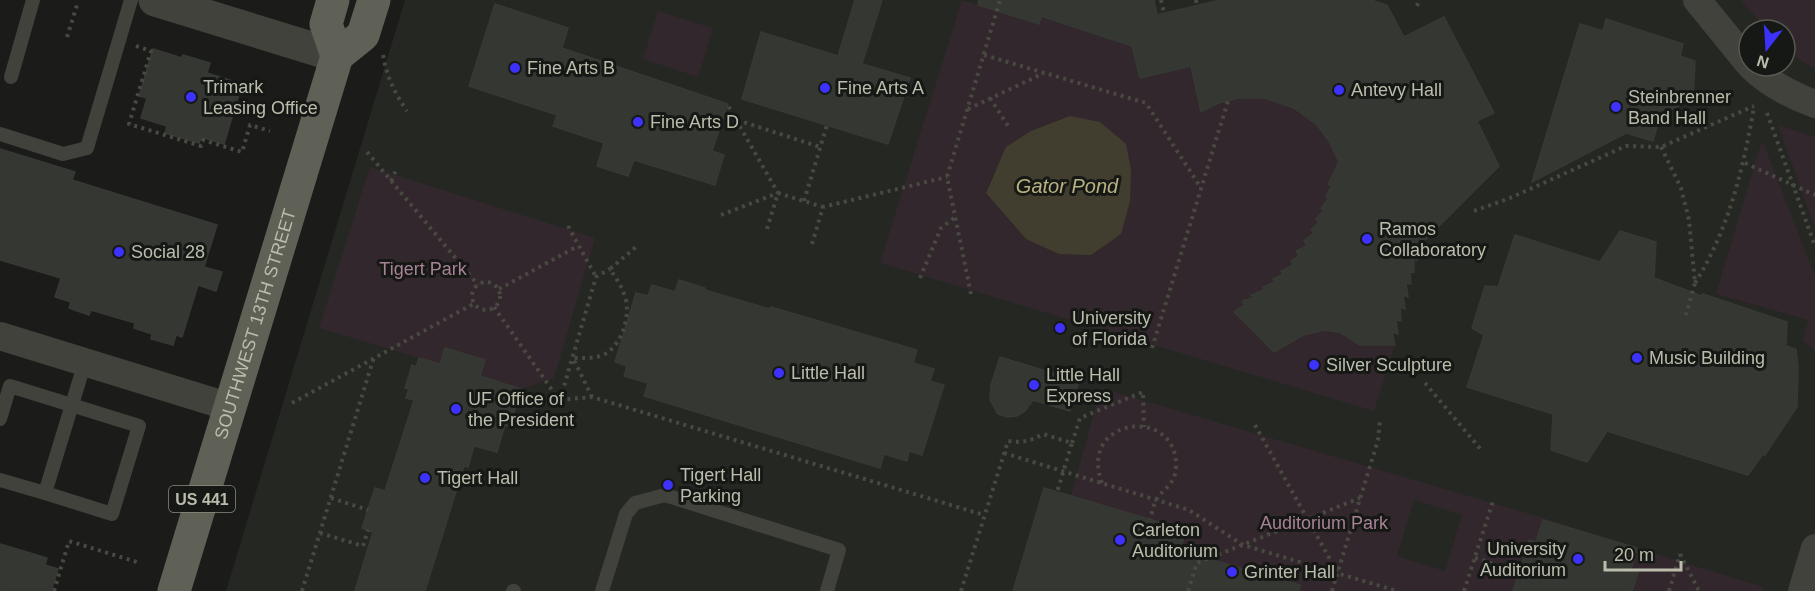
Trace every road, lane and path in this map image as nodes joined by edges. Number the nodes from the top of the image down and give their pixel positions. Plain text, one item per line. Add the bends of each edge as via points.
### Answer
1 (33, 0) edge
2 (130, 0) edge
3 (155, 0) edge
4 (333, 0) edge
5 (374, 0) edge
6 (1000, 0) edge
7 (1161, 0) edge
8 (1419, 0) edge
9 (1697, 0) edge
10 (77, 5) dead end
11 (1417, 6) dead end
12 (1164, 13) dead end
13 (67, 37) dead end
14 (132, 45) dead end
15 (1737, 49) edge
16 (383, 54) dead end
17 (984, 55) junction
18 (337, 56) junction
19 (1045, 73) junction
20 (10, 77) dead end
21 (1766, 78) edge
22 (990, 98) junction
23 (1228, 101) dead end
24 (727, 104) dead end
25 (1815, 104) edge
26 (968, 109) junction
27 (407, 111) dead end
28 (1767, 113) dead end
29 (736, 120) junction
30 (827, 125) dead end
31 (1010, 129) dead end
32 (270, 131) dead end
33 (0, 134) edge
34 (820, 147) junction
35 (1661, 147) junction
36 (367, 152) dead end
37 (1744, 163) junction
38 (397, 168) dead end
39 (947, 177) junction
40 (391, 181) junction
41 (1793, 186) junction
42 (1201, 188) junction
43 (778, 193) junction
44 (1815, 195) edge
45 (804, 201) junction
46 (824, 207) junction
47 (1474, 211) dead end
48 (721, 215) dead end
49 (954, 218) junction
50 (568, 226) dead end
51 (767, 229) dead end
52 (812, 244) dead end
53 (578, 246) junction
54 (1815, 246) edge
55 (636, 247) dead end
56 (610, 269) junction
57 (596, 278) junction
58 (920, 278) dead end
59 (1695, 283) junction
60 (478, 285) junction
61 (499, 289) junction
62 (971, 294) dead end
63 (475, 303) junction
64 (494, 307) junction
65 (1686, 315) dead end
66 (0, 336) edge
67 (1152, 348) dead end
68 (374, 357) junction
69 (573, 358) junction
70 (85, 362) junction
71 (1425, 383) dead end
72 (592, 397) junction
73 (560, 400) junction
74 (292, 403) dead end
75 (72, 405) junction
76 (231, 407) junction
77 (1380, 418) dead end
78 (0, 419) edge
79 (1255, 425) dead end
80 (1144, 427) junction
81 (1072, 442) junction
82 (1483, 452) dead end
83 (1004, 453) junction
84 (1063, 471) junction
85 (0, 480) edge
86 (1102, 483) junction
87 (1057, 492) dead end
88 (45, 494) junction
89 (331, 498) junction
90 (1360, 498) junction
91 (1494, 498) dead end
92 (1156, 499) junction
93 (368, 510) dead end
94 (984, 515) junction
95 (1150, 519) dead end
96 (1307, 519) junction
97 (368, 530) dead end
98 (320, 533) junction
99 (1243, 545) junction
100 (1815, 548) edge
101 (1475, 558) junction
102 (137, 562) dead end
103 (1519, 572) dead end
104 (1338, 573) junction
105 (54, 591) edge
106 (174, 591) edge
107 (302, 591) edge
108 (602, 591) edge
109 (826, 591) edge
110 (961, 591) edge
111 (1188, 591) edge
112 (1332, 591) edge
113 (1397, 591) edge
114 (1464, 591) edge
115 (1669, 591) edge
116 (1699, 591) edge
117 (1802, 591) edge

1 - 20 lane
2 - 33 lane via 87,148 63,154
3 - 18 street
4 - 18 main road via 326,24
5 - 18 main road via 363,35
6 - 17 path
7 - 12 path
8 - 11 path
9 - 15 street
10 - 13 path
14 - 32 path via 151,51 129,124 201,146 203,140 242,152 250,125
16 - 27 path via 393,91
17 - 19 path
17 - 26 path
18 - 76 main road, SOUTHWEST 13TH STREET / US 441
19 - 22 path
19 - 42 path via 1146,103
21 - 25 street
22 - 26 path
22 - 31 path
23 - 42 path
24 - 29 path
26 - 39 path
28 - 41 path
29 - 34 path
29 - 43 path
30 - 34 path
34 - 45 path
35 - 37 path via 1754,106
35 - 47 path via 1626,146
35 - 59 path via 1681,188 1689,220
36 - 40 path
37 - 41 path
37 - 59 path via 1721,235
38 - 40 path
39 - 46 path
39 - 49 path
40 - 60 path
41 - 44 path
41 - 54 path
42 - 67 path
43 - 45 path
43 - 48 path
43 - 51 path
45 - 46 path
46 - 52 path
49 - 58 path via 942,228
49 - 62 path
50 - 53 path
53 - 57 path
53 - 61 path
55 - 56 path
56 - 57 path
56 - 69 path via 625,296 624,328 607,353 591,359
57 - 69 path
59 - 65 path
60 - 61 path via 492,283
60 - 63 path via 473,291
61 - 64 path via 499,301
63 - 64 path via 481,309
63 - 68 path
64 - 73 path
66 - 70 street
68 - 74 path
68 - 89 path
69 - 72 path
69 - 73 path
70 - 75 lane
70 - 76 street
71 - 82 path
72 - 73 path
72 - 94 path
75 - 78 lane via 10,387
75 - 88 lane
75 - 88 lane via 140,426 112,514
76 - 106 main road, SOUTHWEST 13TH STREET / US 441
77 - 90 path
79 - 96 path
80 - 81 path via 1143,392 1080,418
80 - 86 path via 1126,427 1106,440 1098,461
80 - 92 path via 1162,434 1175,456 1173,480
81 - 83 path via 1043,434 1020,443 1008,441
81 - 84 path
83 - 84 path
83 - 94 path
84 - 86 path
84 - 87 path
85 - 88 lane
86 - 92 path
89 - 93 path
89 - 98 path
90 - 96 path
90 - 104 path
91 - 101 path
92 - 95 path
92 - 99 path via 1190,510
94 - 110 path
96 - 99 path
96 - 104 path
97 - 98 path via 363,546
98 - 107 path
99 - 104 path
99 - 111 path via 1197,563
100 - 117 street
101 - 103 path
101 - 114 path
102 - 105 path via 69,541
104 - 112 path
104 - 113 path
108 - 109 lane via 626,514 635,503 665,495 839,549
115 - 116 path via 1680,554

